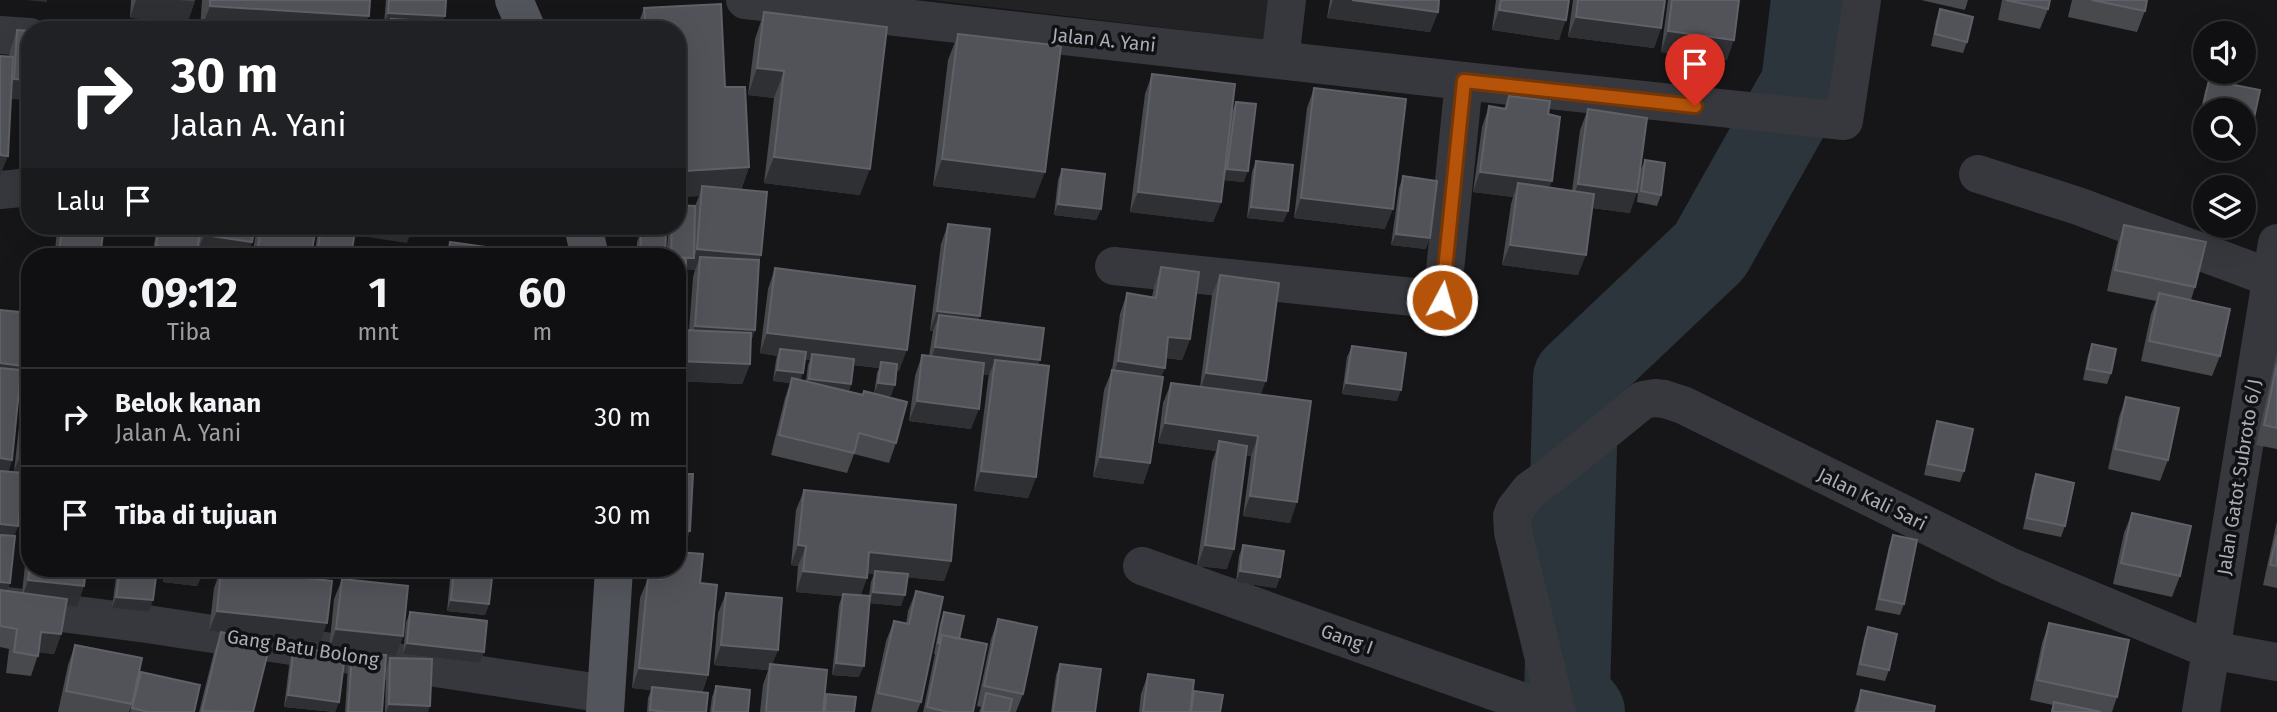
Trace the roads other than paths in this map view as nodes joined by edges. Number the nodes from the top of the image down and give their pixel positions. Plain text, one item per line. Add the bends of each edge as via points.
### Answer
1 (514, 0) edge
2 (745, 0) edge
3 (1287, 0) edge
4 (1862, 0) edge
5 (523, 21) edge
6 (0, 35) edge
7 (21, 36) edge
8 (1280, 60) junction
9 (1464, 81) junction
10 (1978, 174) dead end
11 (21, 188) edge
12 (0, 190) edge
13 (1114, 266) dead end
14 (2273, 285) edge
15 (1142, 566) dead end
16 (614, 577) edge
17 (0, 605) edge
18 (2211, 650) junction
19 (2277, 662) edge
20 (606, 703) edge
21 (1554, 712) edge
22 (2201, 712) edge

1 - 5 main road
2 - 8 street, Jalan A. Yani
3 - 8 street
4 - 9 street, Jalan A. Yani via 1837,121
6 - 7 street
8 - 9 street, Jalan A. Yani
9 - 13 street via 1442,300
10 - 14 street via 2078,206
11 - 12 street
14 - 18 street, Jalan Gatot Subroto 6/J
15 - 21 street, Gang I
16 - 20 main road
17 - 20 street, Gang Batu Bolong via 147,624
18 - 19 street, Jalan Kali Sari
18 - 21 street, Jalan Kali Sari via 2009,566 1683,405 1655,398 1643,400 1530,490 1514,509 1512,523
18 - 22 street, Jalan Gatot Subroto 6/J

